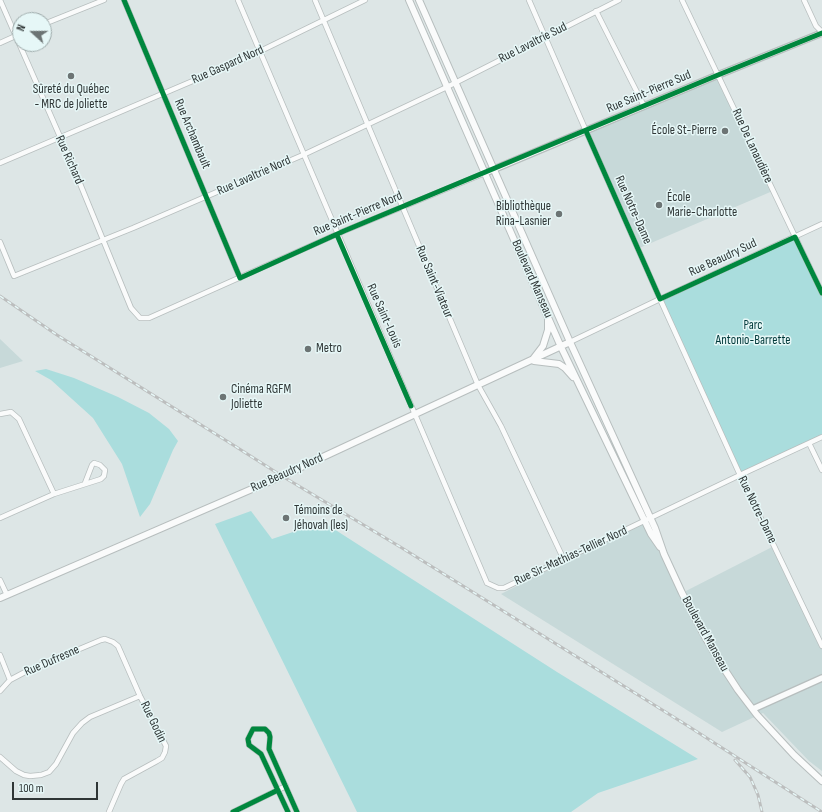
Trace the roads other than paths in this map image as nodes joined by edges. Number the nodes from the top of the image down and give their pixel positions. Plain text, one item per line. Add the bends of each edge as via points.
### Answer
1 (0, 0) edge
2 (104, 0) edge
3 (124, 0) edge
4 (238, 0) edge
5 (315, 0) edge
6 (365, 0) edge
7 (409, 0) edge
8 (418, 0) edge
9 (530, 0) edge
10 (619, 0) edge
11 (682, 0) edge
12 (804, 0) edge
13 (596, 12) junction
14 (323, 20) junction
15 (52, 21) edge
16 (12, 23) edge
17 (822, 33) edge
18 (545, 37) junction
19 (12, 38) edge
20 (0, 43) edge
21 (25, 52) edge
22 (260, 52) junction
23 (718, 75) junction
24 (455, 83) junction
25 (447, 87) junction
26 (163, 93) junction
27 (644, 106) junction
28 (367, 124) junction
29 (586, 131) junction
30 (60, 138) junction
31 (303, 155) junction
32 (0, 164) edge
33 (493, 169) junction
34 (485, 172) junction
35 (207, 197) junction
36 (402, 207) junction
37 (822, 224) edge
38 (337, 235) junction
39 (795, 237) junction
40 (104, 240) junction
41 (0, 242) edge
42 (240, 278) junction
43 (822, 293) edge
44 (660, 299) junction
45 (548, 317) junction
46 (140, 318) joint
47 (570, 342) junction
48 (561, 347) junction
49 (532, 361) junction
50 (578, 382) junction
51 (478, 385) junction
52 (0, 414) edge
53 (414, 414) junction
54 (822, 437) edge
55 (809, 443) junction
56 (822, 470) edge
57 (740, 475) junction
58 (85, 483) junction
59 (54, 494) junction
60 (0, 518) edge
61 (651, 518) junction
62 (644, 521) junction
63 (664, 554) junction
64 (564, 560) junction
65 (0, 580) edge
66 (491, 586) joint
67 (7, 595) junction
68 (0, 598) edge
69 (109, 640) joint
70 (822, 646) edge
71 (0, 655) edge
72 (822, 678) edge
73 (10, 680) junction
74 (0, 691) edge
75 (140, 696) junction
76 (753, 709) junction
77 (0, 757) edge
78 (822, 780) edge
79 (286, 786) junction
80 (278, 790) junction
81 (109, 812) edge
82 (233, 812) edge
83 (288, 812) edge
84 (297, 812) edge

1 - 16 street, Rue Richard
2 - 15 street
3 - 26 street, Rue Archambault
4 - 22 street, Rue Saint-Louis
5 - 14 street, Rue Saint-Viateur
6 - 14 street, Rue Gaspard Nord
7 - 25 main road, Boulevard Manseau
8 - 24 main road, Boulevard Manseau
9 - 18 street, Rue Notre-Dame
10 - 13 street, Rue Lavaltrie Sud
11 - 23 street, Rue De Lanaudière
12 - 17 street
13 - 18 street, Rue Lavaltrie Sud
13 - 27 street
14 - 22 street, Rue Gaspard Nord
14 - 28 street, Rue Saint-Viateur
17 - 23 street, Rue Saint-Pierre Sud
18 - 24 street, Rue Lavaltrie Sud
18 - 29 street, Rue Notre-Dame
19 - 20 street
21 - 30 street, Rue Richard
22 - 26 street, Rue Gaspard Nord
22 - 31 street, Rue Saint-Louis
23 - 27 street, Rue Saint-Pierre Sud
23 - 39 street, Rue De Lanaudière
24 - 25 street, Rue Lavaltrie Sud
24 - 33 main road, Boulevard Manseau
25 - 28 street, Rue Lavaltrie Nord
25 - 34 main road, Boulevard Manseau
26 - 30 street, Rue Gaspard Nord
26 - 35 street, Rue Archambault
27 - 29 street, Rue Saint-Pierre Sud
28 - 31 street, Rue Lavaltrie Nord
28 - 36 street, Rue Saint-Viateur
29 - 33 street, Rue Saint-Pierre Sud
29 - 44 street, Rue Notre-Dame
30 - 32 street, Rue Gaspard Nord
30 - 40 street, Rue Richard
31 - 35 street, Rue Lavaltrie Nord
31 - 38 street, Rue Saint-Louis
33 - 34 street, Rue Saint-Pierre Sud
33 - 47 main road, Boulevard Manseau
34 - 36 street, Rue Saint-Pierre Nord
34 - 45 main road, Boulevard Manseau
35 - 40 street, Rue Lavaltrie Nord
35 - 42 street, Rue Archambault
36 - 38 street, Rue Saint-Pierre Nord
36 - 51 street, Rue Saint-Viateur
37 - 39 street, Rue Beaudry Sud
38 - 42 street, Rue Saint-Pierre Nord
38 - 53 street, Rue Saint-Louis
39 - 43 street, Rue De Lanaudière
39 - 44 street, Rue Beaudry Sud
40 - 41 street, Rue Lavaltrie Nord via 14,276
40 - 46 street, Rue Richard via 131,308
42 - 46 street, Rue Saint-Pierre Nord via 149,318
44 - 47 street, Rue Beaudry Sud
44 - 57 street, Rue Notre-Dame
45 - 48 main road, Boulevard Manseau
45 - 49 main road via 548,330 543,346
47 - 48 main road, Rue Beaudry Nord
47 - 61 main road, Boulevard Manseau
48 - 49 main road, Rue Beaudry Nord
48 - 50 main road, Boulevard Manseau
49 - 50 main road via 559,364
49 - 51 main road, Rue Beaudry Nord
50 - 62 main road, Boulevard Manseau
51 - 53 main road, Rue Beaudry Nord
51 - 64 street, Rue Saint-Viateur via 501,426
52 - 59 street via 11,412 20,419
53 - 66 street, Rue Saint-Louis via 486,583
53 - 67 main road, Rue Beaudry Nord via 282,476
54 - 55 street, Rue Sir-Mathias-Tellier Nord
55 - 56 street
55 - 57 street, Rue Sir-Mathias-Tellier Nord
57 - 61 street, Rue Sir-Mathias-Tellier Nord
57 - 70 street, Rue Notre-Dame
58 - 58 street via 94,463 105,470 101,478
58 - 59 street
59 - 60 street
61 - 62 street, Rue Sir-Mathias-Tellier Nord
61 - 63 main road, Boulevard Manseau
62 - 63 main road, Boulevard Manseau
62 - 64 street, Rue Sir-Mathias-Tellier Nord
63 - 76 main road, Boulevard Manseau via 720,664
64 - 66 street, Rue Sir-Mathias-Tellier Nord via 504,588
65 - 67 street
67 - 68 main road, Rue Beaudry Nord
69 - 73 street, Rue Dufresne via 101,640
69 - 75 street, Rue Godin via 118,646
71 - 73 street
72 - 76 street
73 - 74 street, Rue Dufresne
75 - 77 street via 90,717 82,723 49,772 24,775
75 - 81 street, Rue Godin via 166,746 165,752 162,758 124,779
76 - 78 main road, Boulevard Manseau via 794,755
79 - 80 street
79 - 80 street via 269,749 269,733 265,729 253,728 248,739 249,745 261,754
79 - 84 street
80 - 82 street
80 - 83 street

